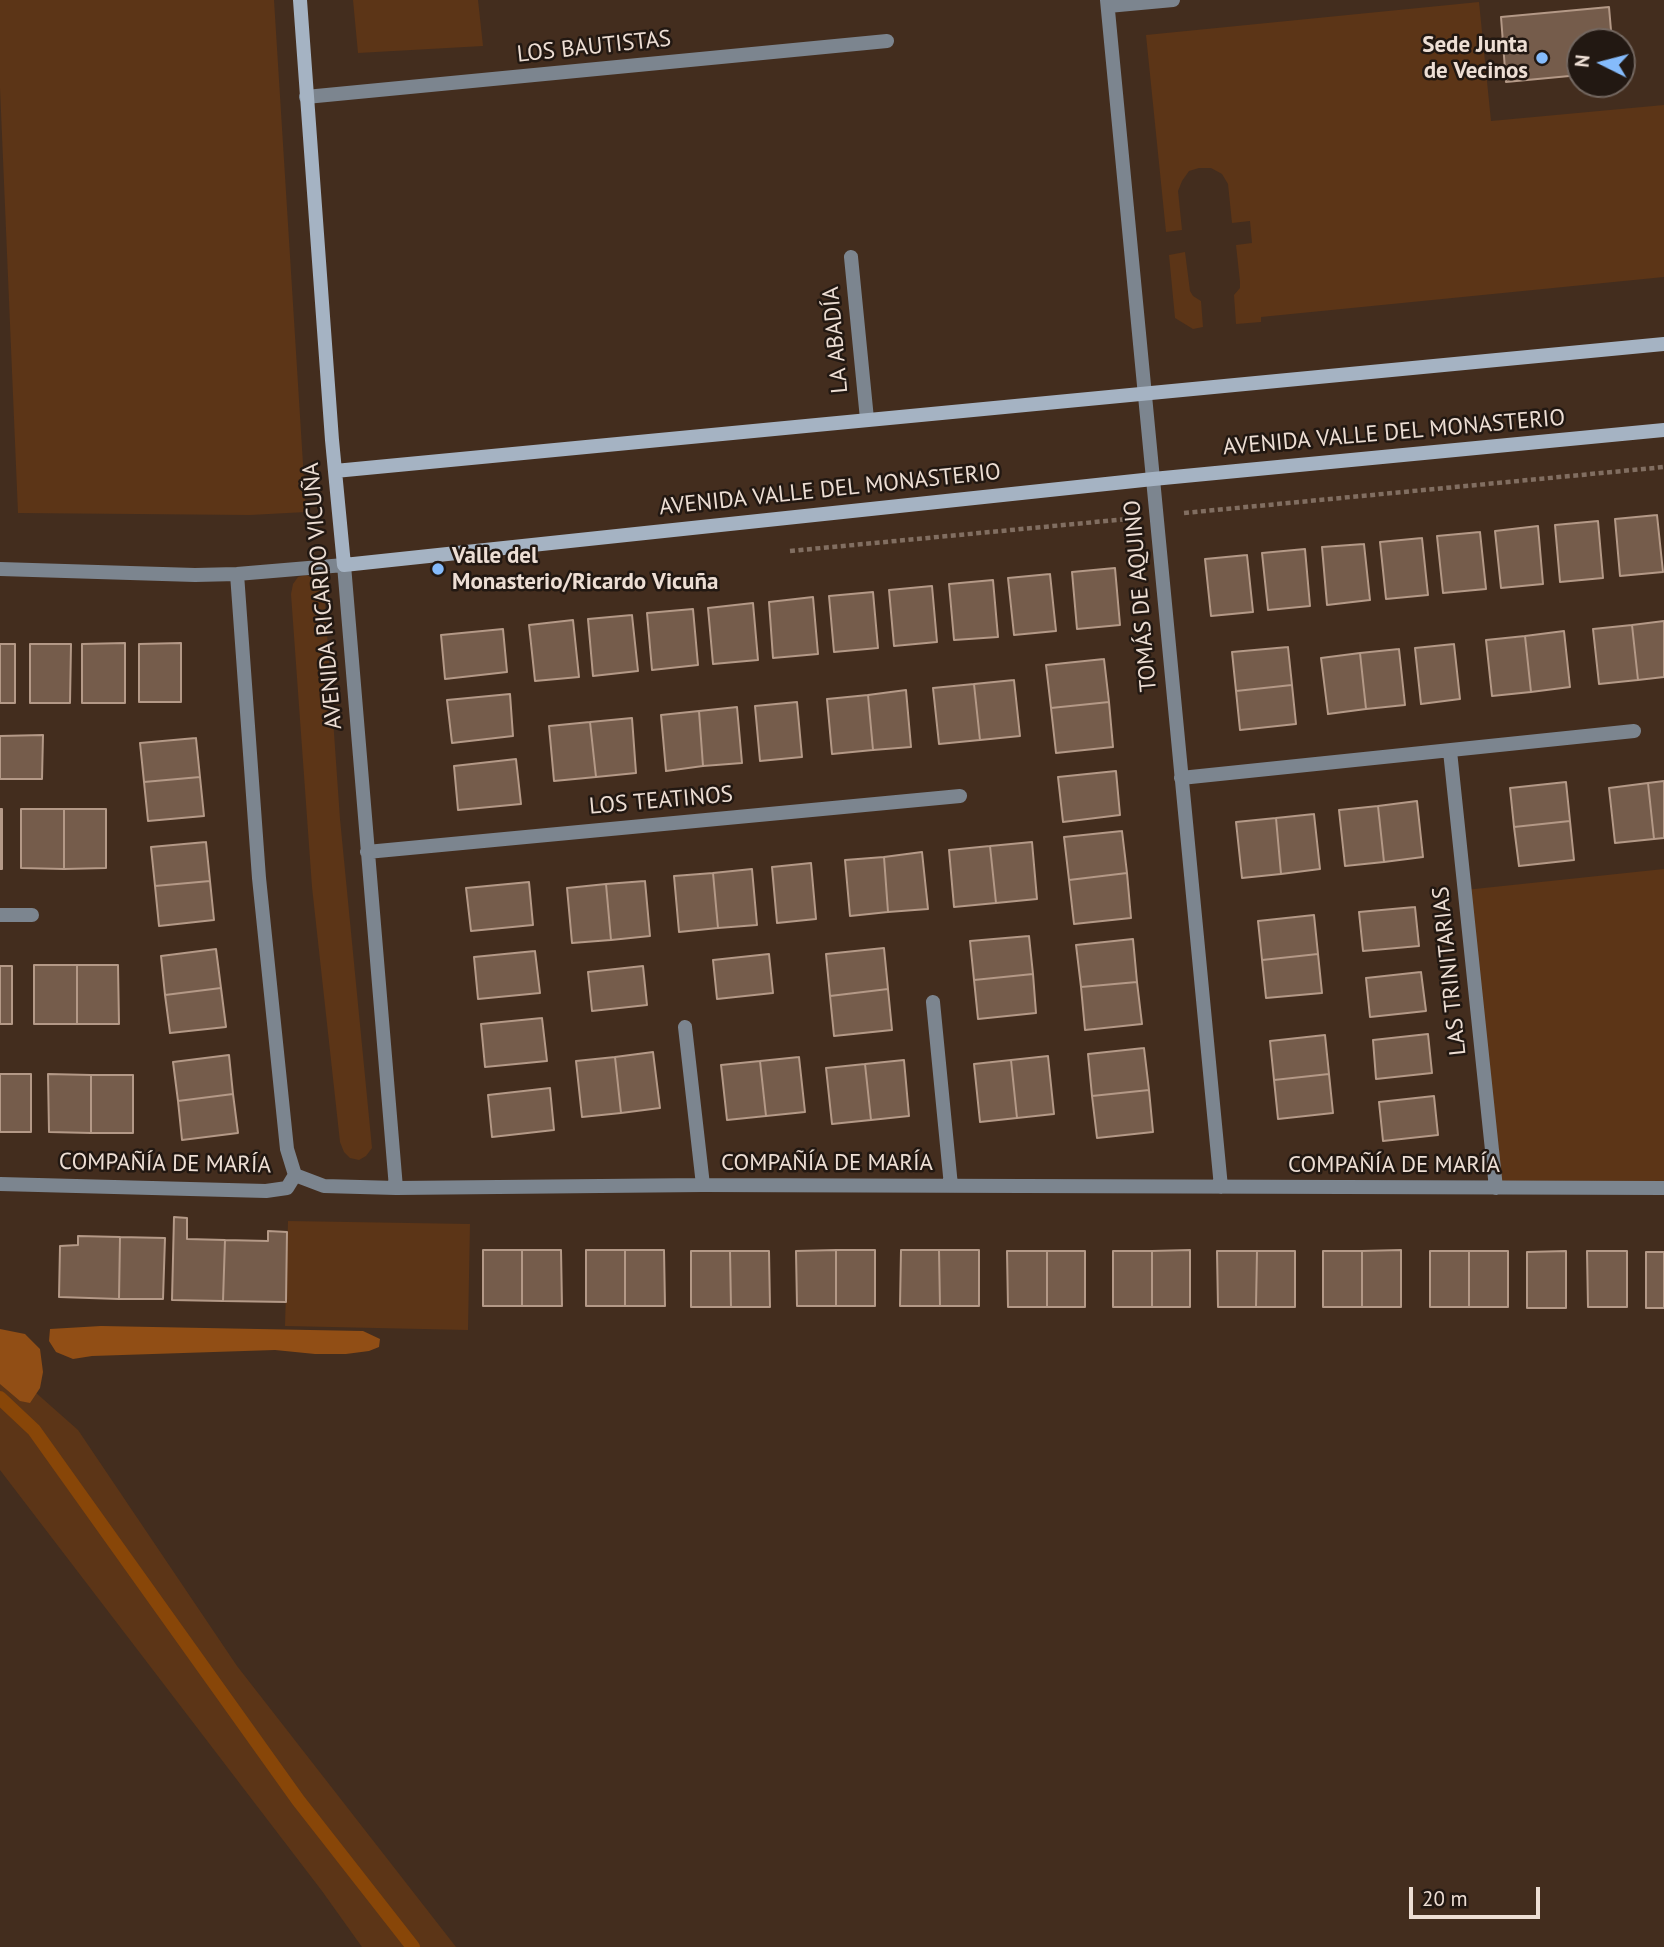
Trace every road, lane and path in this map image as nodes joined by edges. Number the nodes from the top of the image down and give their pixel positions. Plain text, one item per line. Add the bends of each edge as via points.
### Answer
1 (300, 0) edge
2 (1173, 0) edge
3 (1107, 3) edge
4 (887, 41) dead end
5 (306, 97) junction
6 (851, 257) dead end
7 (1664, 344) edge
8 (1145, 394) junction
9 (867, 419) junction
10 (1664, 430) edge
11 (1664, 467) edge
12 (335, 471) junction
13 (1153, 479) junction
14 (1156, 516) junction
15 (785, 551) dead end
16 (344, 565) junction
17 (0, 569) edge
18 (237, 574) junction
19 (1634, 731) dead end
20 (1450, 751) junction
21 (1181, 778) junction
22 (960, 796) dead end
23 (367, 852) junction
24 (0, 915) edge
25 (32, 915) dead end
26 (933, 1002) dead end
27 (685, 1027) dead end
28 (295, 1175) junction
29 (0, 1184) edge
30 (703, 1185) junction
31 (951, 1186) junction
32 (1221, 1187) junction
33 (396, 1188) junction
34 (1496, 1188) junction
35 (1664, 1188) edge

1 - 5 street, AVENIDA RICARDO VICUÑA
2 - 3 street
3 - 8 street, TOMÁS DE AQUINO
4 - 5 street, LOS BAUTISTAS
5 - 12 street, AVENIDA RICARDO VICUÑA
6 - 9 street, LA ABADÍA
7 - 8 street
8 - 9 street
8 - 13 street, TOMÁS DE AQUINO
9 - 12 street
10 - 13 street, AVENIDA VALLE DEL MONASTERIO
11 - 14 path
12 - 16 street, AVENIDA RICARDO VICUÑA
13 - 14 street, TOMÁS DE AQUINO
13 - 16 street, AVENIDA VALLE DEL MONASTERIO
14 - 15 path
14 - 21 street, TOMÁS DE AQUINO
16 - 18 street, AVENIDA VALLE DEL MONASTERIO
16 - 23 street, AVENIDA RICARDO VICUÑA
17 - 18 street, AVENIDA VALLE DEL MONASTERIO
18 - 28 street via 259,878 287,1149
19 - 20 street
20 - 21 street
20 - 34 street, LAS TRINITARIAS
21 - 32 street, TOMÁS DE AQUINO
22 - 23 street, LOS TEATINOS
23 - 33 street, AVENIDA RICARDO VICUÑA
24 - 25 street
26 - 31 street
27 - 30 street
28 - 29 street, COMPAÑÍA DE MARÍA via 287,1188 266,1191
28 - 33 street, COMPAÑÍA DE MARÍA via 324,1186
30 - 31 street, COMPAÑÍA DE MARÍA
30 - 33 street, COMPAÑÍA DE MARÍA
31 - 32 street, COMPAÑÍA DE MARÍA
32 - 34 street, COMPAÑÍA DE MARÍA
34 - 35 street, COMPAÑÍA DE MARÍA

